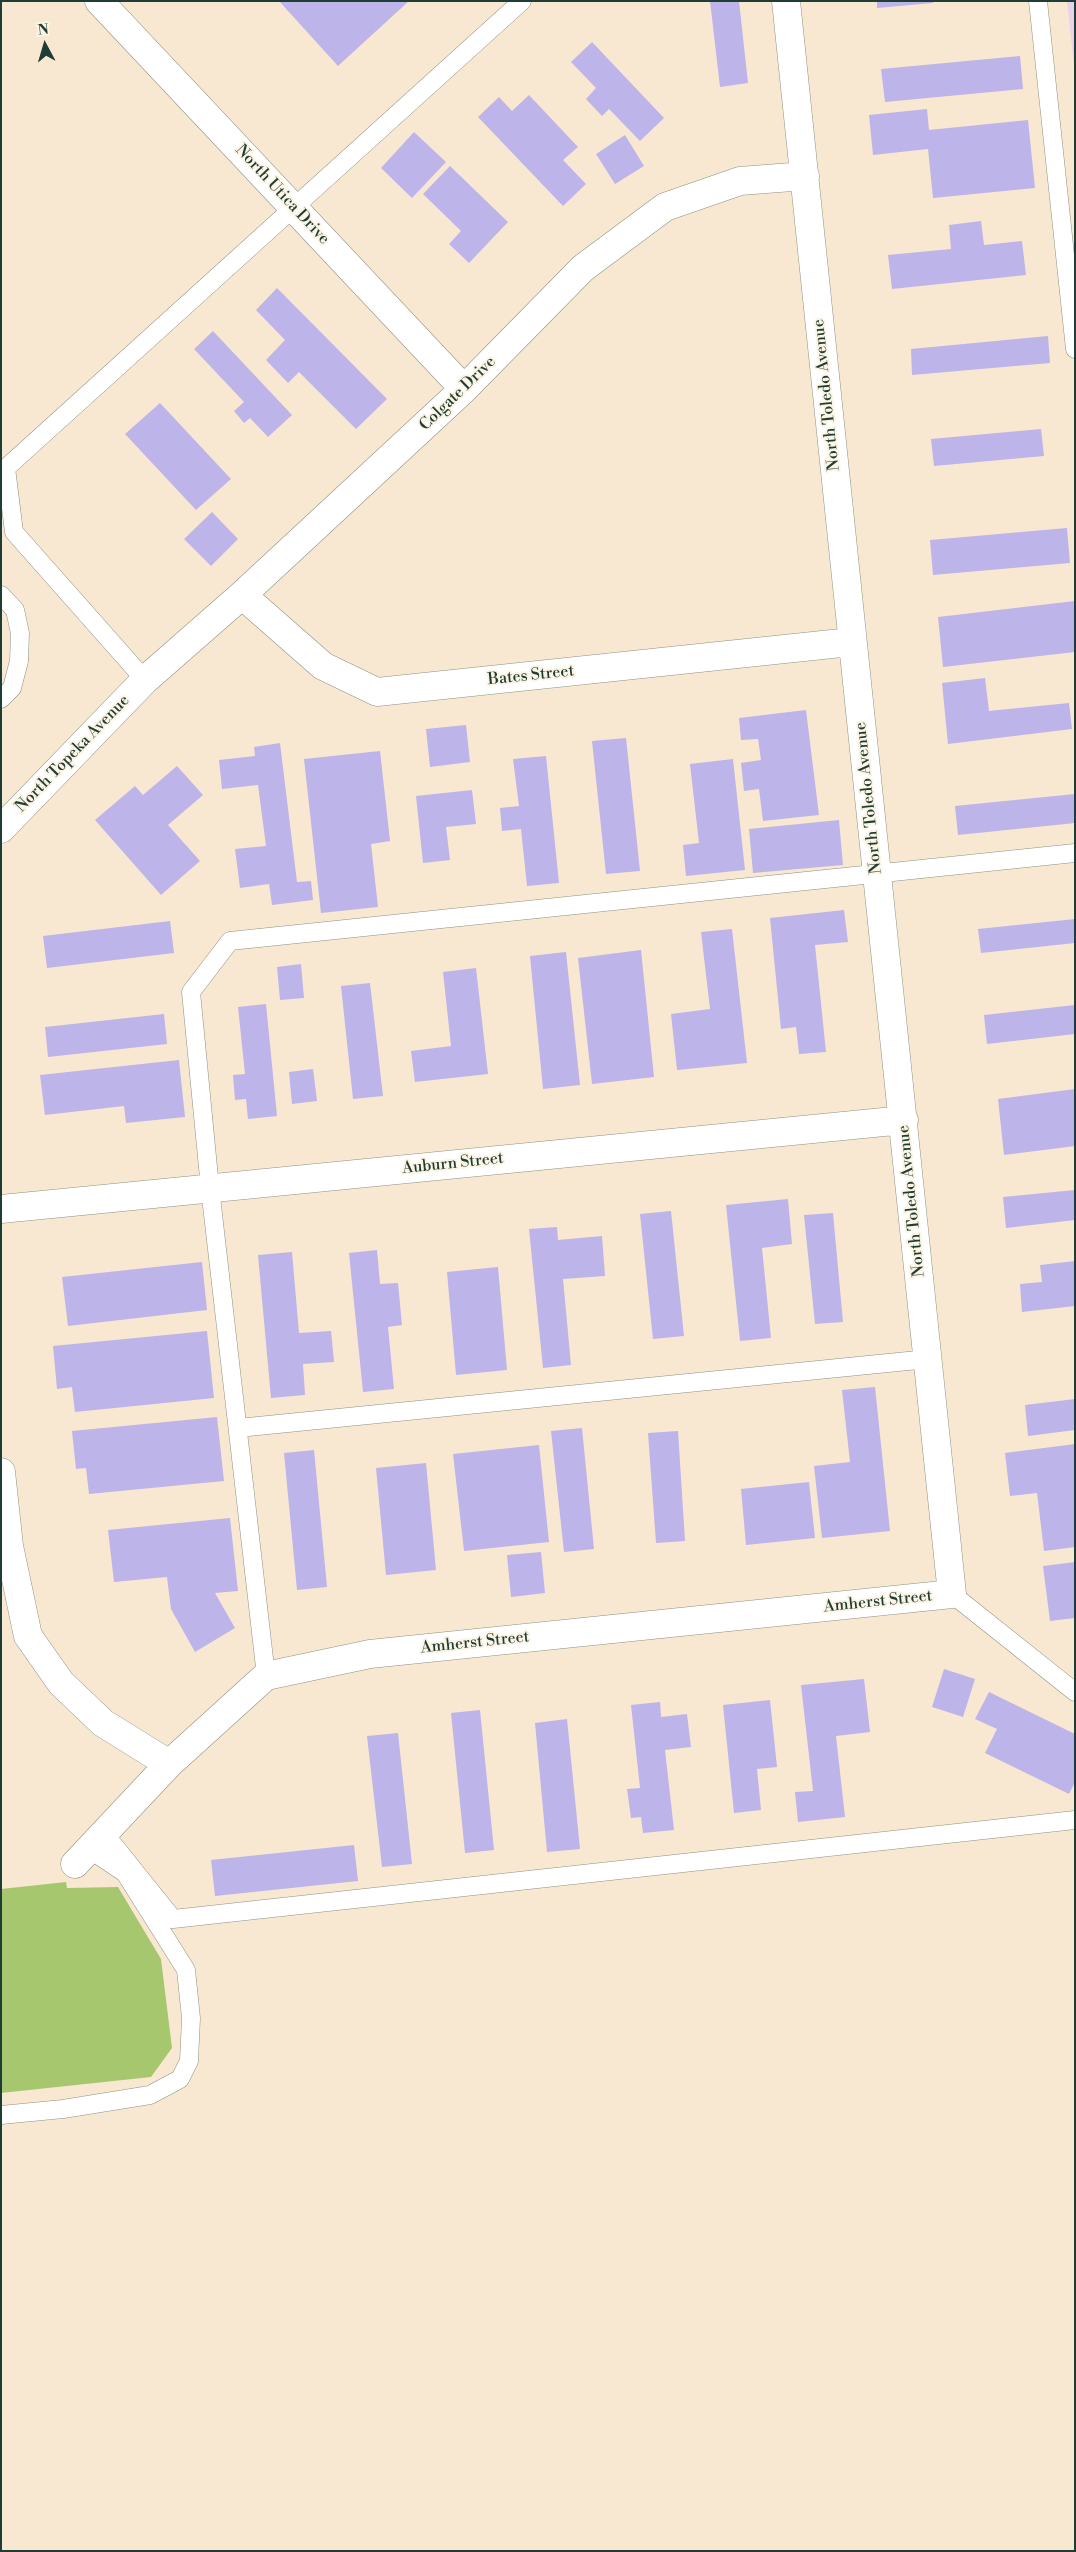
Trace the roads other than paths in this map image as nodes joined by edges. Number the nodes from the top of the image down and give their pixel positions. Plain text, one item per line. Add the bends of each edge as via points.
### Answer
1 (99, 1) edge
2 (522, 1) edge
3 (786, 1) edge
4 (1038, 1) edge
5 (805, 176) junction
6 (294, 208) junction
7 (1075, 350) edge
8 (464, 389) junction
9 (1, 595) edge
10 (242, 595) junction
11 (852, 642) junction
12 (145, 680) junction
13 (1, 699) edge
14 (1, 829) edge
15 (1075, 853) edge
16 (877, 873) junction
17 (904, 1120) junction
18 (210, 1188) junction
19 (1, 1209) edge
20 (928, 1359) junction
21 (238, 1428) junction
22 (1, 1472) edge
23 (952, 1594) junction
24 (266, 1676) junction
25 (1075, 1692) edge
26 (169, 1764) junction
27 (1075, 1820) edge
28 (89, 1848) junction
29 (1, 2115) edge

1 - 6 street, North Utica Drive
2 - 6 lane
3 - 5 street, North Toledo Avenue
4 - 7 lane
5 - 8 street, Colgate Drive via 740,181 665,207 583,268
5 - 11 street, North Toledo Avenue
6 - 8 street, North Utica Drive
6 - 12 lane via 6,468 14,532
8 - 10 street, Colgate Drive
9 - 13 lane via 15,610 20,633 19,661 12,688
10 - 11 street, Bates Street via 324,666 378,692
10 - 12 street, Colgate Drive
11 - 16 street, North Toledo Avenue
12 - 14 street, North Topeka Avenue
15 - 16 lane
16 - 17 street, North Toledo Avenue
16 - 18 lane via 230,941 191,992
17 - 18 street, Auburn Street
17 - 20 street, North Toledo Avenue
18 - 19 street, Auburn Street
18 - 21 lane
20 - 21 lane
20 - 23 street, North Toledo Avenue
21 - 24 lane
22 - 26 street via 10,1546 28,1636 61,1683 104,1723
23 - 24 street, Amherst Street via 370,1654
23 - 25 lane
24 - 26 street
26 - 28 street
27 - 28 lane via 173,1919
28 - 29 lane via 124,1872 186,1970 191,2018 189,2061 180,2079 150,2095

